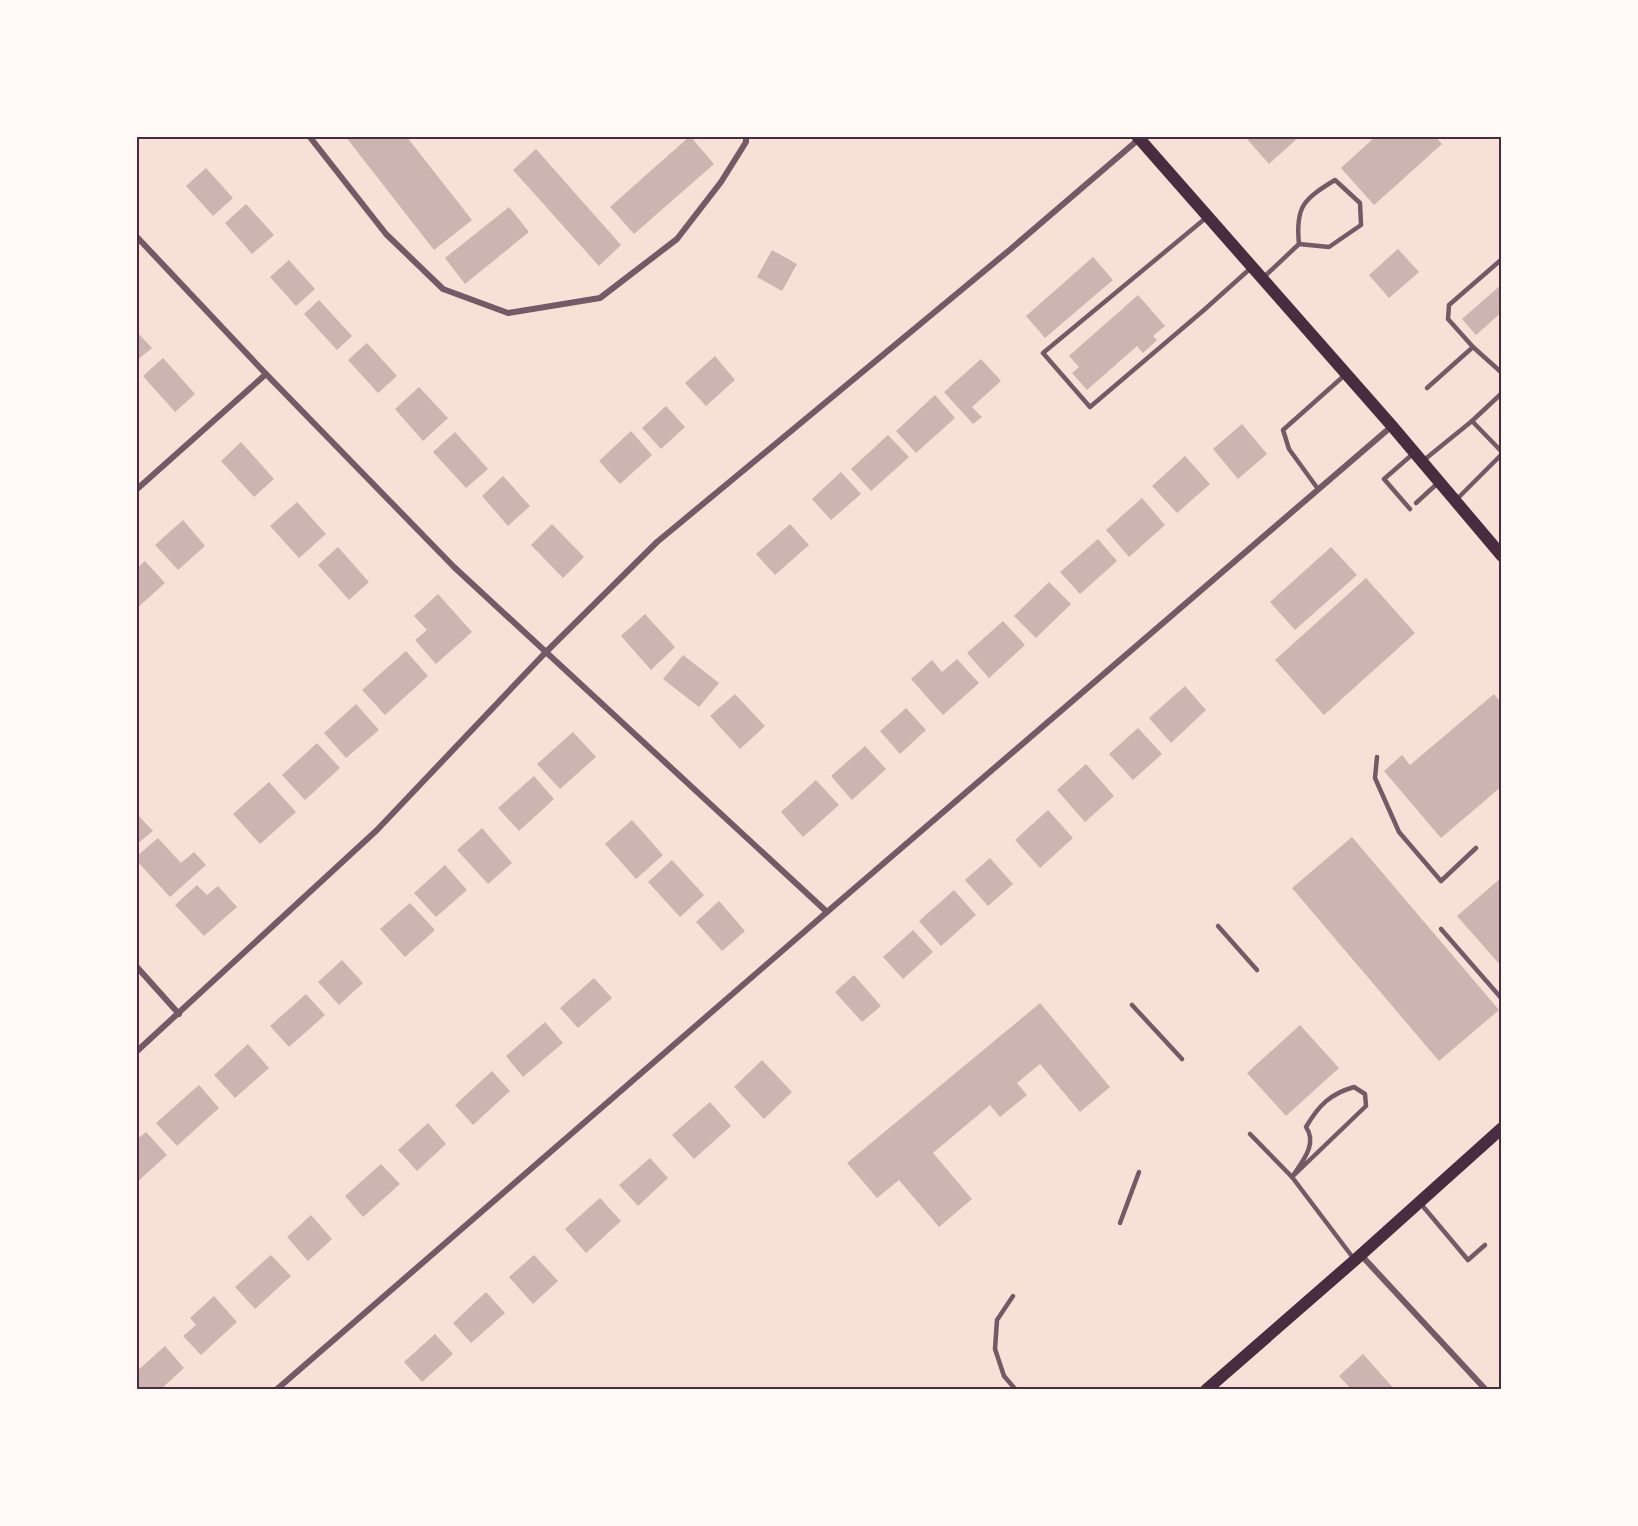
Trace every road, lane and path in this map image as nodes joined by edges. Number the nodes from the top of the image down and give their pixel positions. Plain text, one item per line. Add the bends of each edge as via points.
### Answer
1 (309, 136) edge
2 (746, 136) edge
3 (1140, 137) edge
4 (1208, 217) junction
5 (136, 236) edge
6 (1299, 244) junction
7 (1502, 259) edge
8 (1252, 267) junction
9 (1263, 279) junction
10 (1473, 347) junction
11 (1502, 373) edge
12 (266, 374) junction
13 (1346, 374) junction
14 (1427, 388) dead end
15 (1502, 393) edge
16 (1472, 421) junction
17 (1392, 426) junction
18 (1502, 453) edge
19 (1418, 457) junction
20 (1439, 482) junction
21 (1318, 489) junction
22 (136, 490) edge
23 (1455, 501) junction
24 (1416, 504) dead end
25 (1410, 509) dead end
26 (1502, 556) edge
27 (545, 653) junction
28 (1377, 758) dead end
29 (1476, 848) dead end
30 (826, 912) junction
31 (1218, 926) dead end
32 (1441, 929) dead end
33 (136, 966) edge
34 (1257, 970) dead end
35 (1502, 999) edge
36 (1132, 1005) dead end
37 (179, 1014) junction
38 (136, 1052) edge
39 (1182, 1059) dead end
40 (1502, 1128) edge
41 (1250, 1134) dead end
42 (1138, 1172) dead end
43 (1292, 1177) junction
44 (1419, 1202) junction
45 (1120, 1223) dead end
46 (1485, 1245) dead end
47 (1358, 1258) junction
48 (1013, 1296) dead end
49 (276, 1389) edge
50 (1016, 1389) edge
51 (1206, 1389) edge
52 (1486, 1389) edge

1 - 2 street via 386,234 443,289 508,313 600,298 677,238 721,182
3 - 4 main road
3 - 27 street via 657,543
4 - 8 main road
4 - 8 lane via 1043,353 1090,407
5 - 12 street
6 - 6 lane via 1329,247 1361,225 1360,203 1335,180 1316,192 1302,206 1297,221
6 - 9 lane
7 - 10 lane via 1449,305 1448,320
8 - 9 main road
9 - 13 main road
10 - 11 lane
10 - 14 lane
12 - 22 street
12 - 27 street via 454,567
13 - 17 main road
13 - 21 lane via 1283,430 1289,449
15 - 16 lane
16 - 18 lane
16 - 19 lane
17 - 19 main road
17 - 21 street
18 - 23 lane
19 - 20 main road
19 - 25 lane via 1384,479
20 - 23 main road
20 - 24 lane
21 - 30 street
23 - 26 main road
27 - 30 street
27 - 37 street via 377,830
28 - 29 lane via 1375,778 1399,832 1441,881
30 - 49 street
31 - 34 lane
32 - 35 lane
33 - 37 street
36 - 39 lane
37 - 38 street
40 - 44 main road
41 - 43 lane
42 - 45 lane
43 - 43 lane via 1366,1106 1365,1095 1354,1087 1336,1092 1315,1111 1306,1127 1311,1134 1310,1147
43 - 47 lane
44 - 46 lane via 1468,1260
44 - 47 main road
47 - 51 main road
47 - 52 street
48 - 50 lane via 997,1320 995,1349 1004,1376

